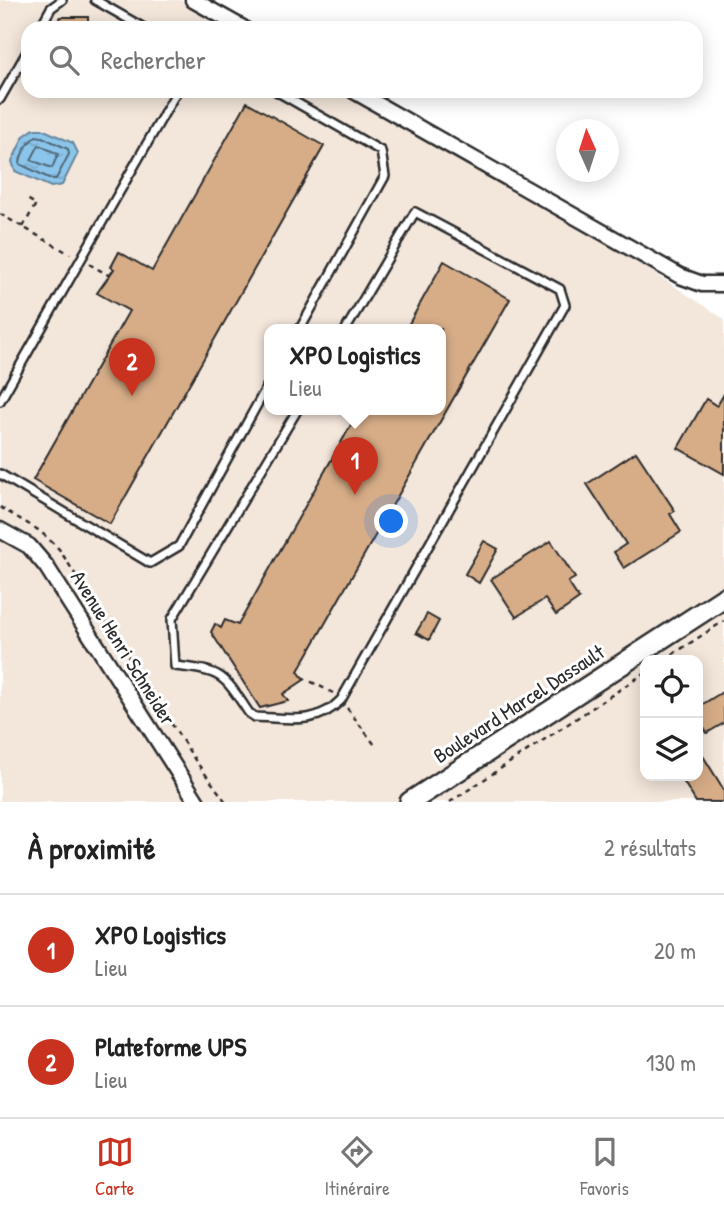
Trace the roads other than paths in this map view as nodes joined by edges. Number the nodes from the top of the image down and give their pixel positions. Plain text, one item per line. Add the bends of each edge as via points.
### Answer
1 (62, 0) edge
2 (95, 0) edge
3 (193, 0) edge
4 (44, 21) edge
5 (132, 21) edge
6 (230, 21) edge
7 (21, 62) edge
8 (173, 98) edge
9 (288, 98) edge
10 (366, 98) edge
11 (0, 99) edge
12 (724, 285) edge
13 (303, 324) edge
14 (349, 324) edge
15 (264, 392) edge
16 (0, 401) edge
17 (294, 415) edge
18 (0, 474) edge
19 (0, 530) edge
20 (724, 598) edge
21 (197, 802) edge
22 (410, 802) edge

1 - 4 lane
2 - 5 lane
3 - 6 street
7 - 11 lane
8 - 16 lane
9 - 13 lane via 381,152 385,176
10 - 12 street via 680,276
14 - 17 lane via 415,212 560,289 565,305 341,700 313,719 255,717 224,678 204,669 175,666 172,619
15 - 18 lane via 178,546 149,563
19 - 21 street, Avenue Henri Schneider via 29,546 46,566
20 - 22 street, Boulevard Marcel Dassault

